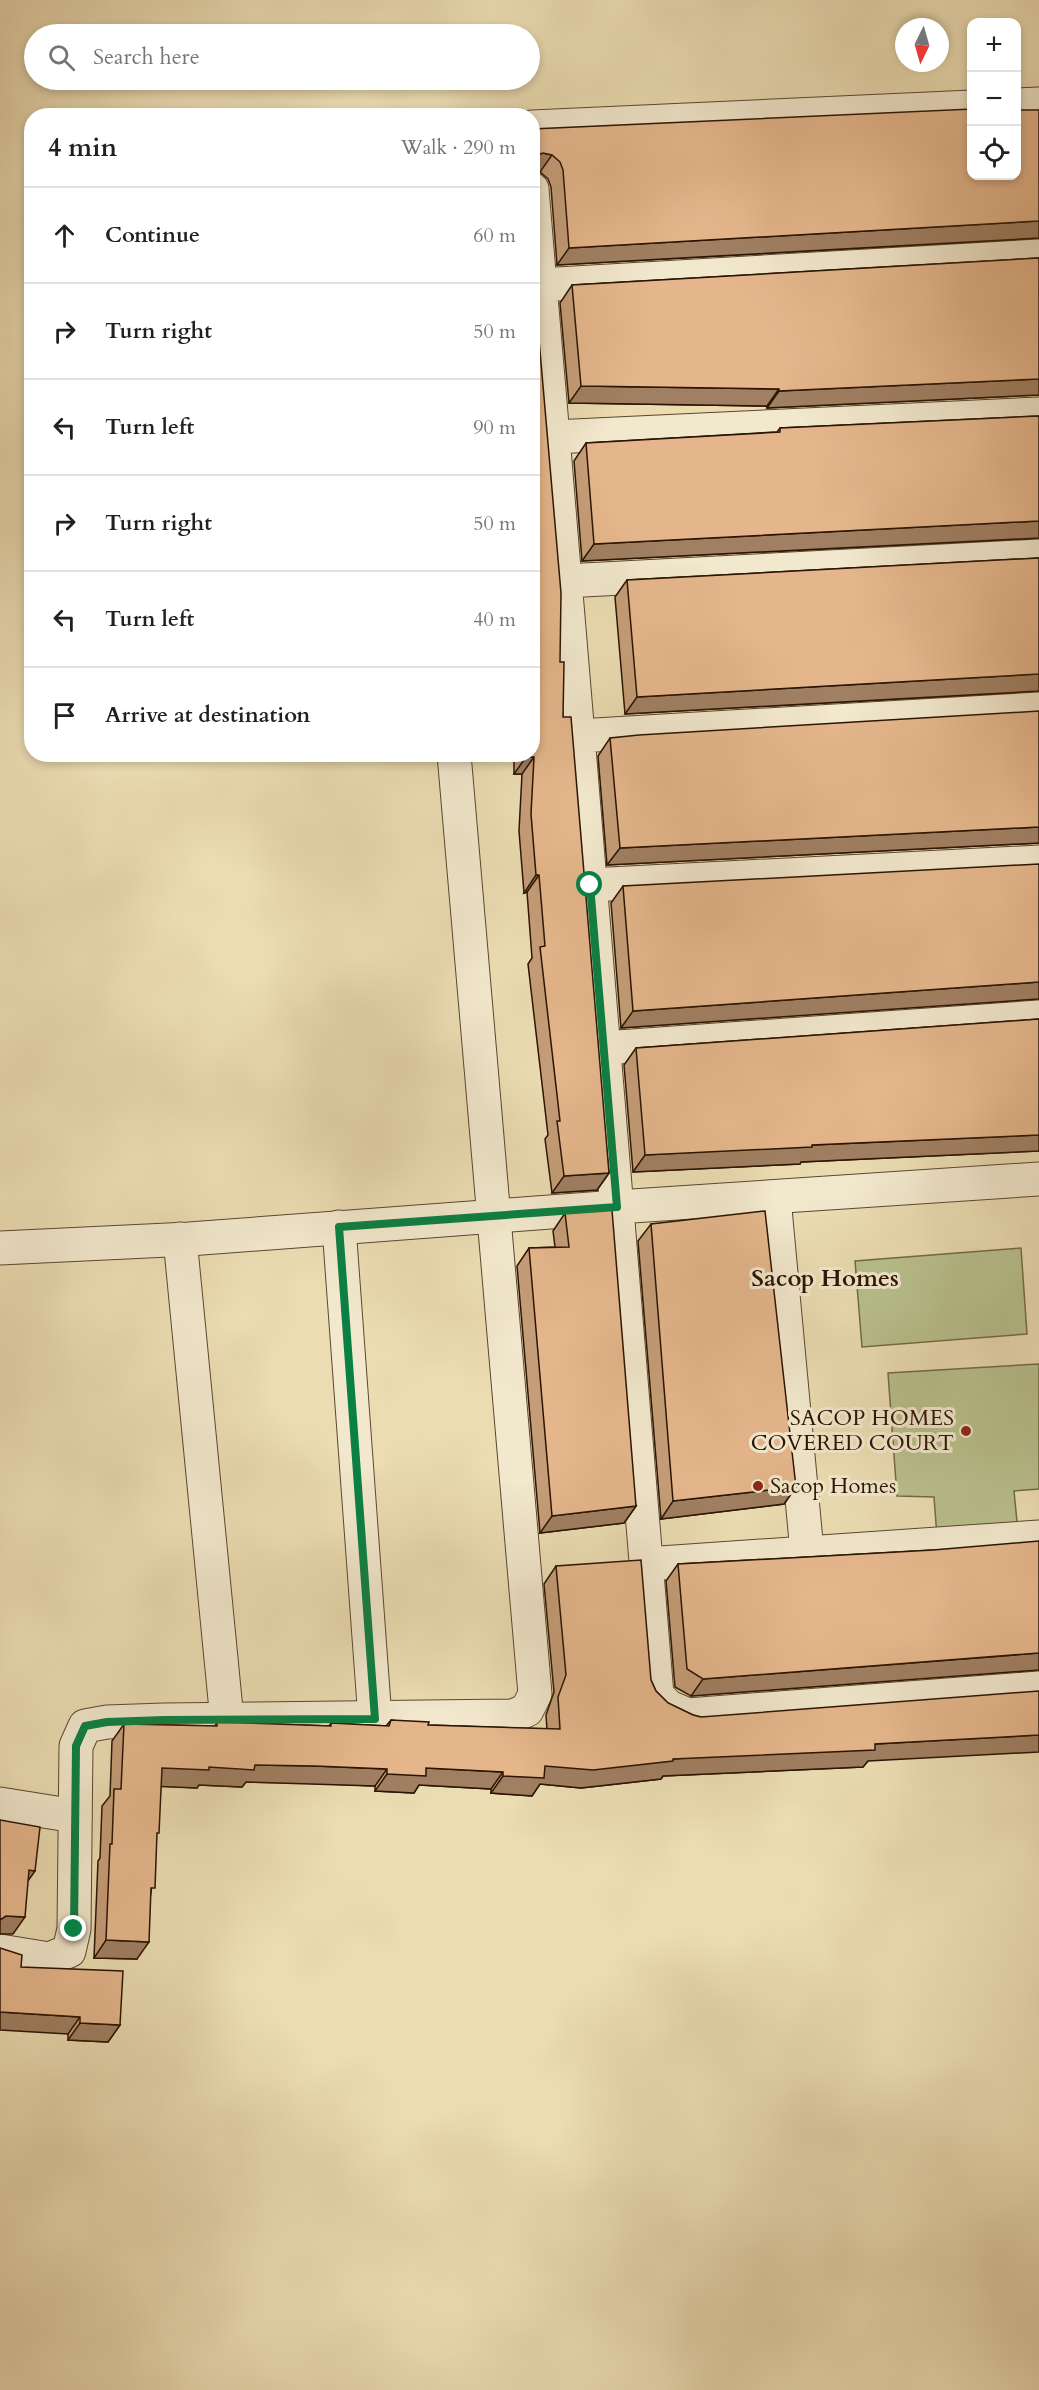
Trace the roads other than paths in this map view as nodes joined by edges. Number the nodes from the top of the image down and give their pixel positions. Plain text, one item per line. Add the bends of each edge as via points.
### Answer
1 (1039, 104) edge
2 (1021, 105) edge
3 (967, 107) edge
4 (540, 128) edge
5 (1039, 256) edge
6 (540, 285) joint
7 (1039, 414) edge
8 (553, 436) junction
9 (1039, 556) edge
10 (565, 580) junction
11 (1039, 709) edge
12 (578, 736) junction
13 (455, 762) edge
14 (1039, 862) edge
15 (590, 885) junction
16 (1039, 1017) edge
17 (604, 1048) junction
18 (1039, 1179) edge
19 (774, 1198) junction
20 (617, 1207) junction
21 (494, 1216) junction
22 (339, 1227) junction
23 (180, 1239) junction
24 (0, 1248) edge
25 (1039, 1538) edge
26 (807, 1552) junction
27 (646, 1564) junction
28 (1039, 1688) edge
29 (375, 1719) junction
30 (227, 1720) junction
31 (0, 1804) edge
32 (75, 1816) junction
33 (0, 1952) edge

1 - 2 street
3 - 4 street
5 - 6 street
6 - 8 street
7 - 8 street
8 - 10 street
9 - 10 street
10 - 12 street
11 - 12 street
12 - 15 street
13 - 21 street
14 - 15 street
15 - 17 street
16 - 17 street
17 - 20 street
18 - 19 street
19 - 20 street
19 - 26 street
20 - 21 street
20 - 27 street
21 - 22 street
21 - 29 street via 535,1694 527,1710 513,1716
22 - 23 street
22 - 29 street
23 - 24 street
23 - 30 street
25 - 26 street
26 - 27 street
27 - 28 street via 657,1695 669,1707 688,1714
29 - 30 street
30 - 32 street via 107,1722 85,1726 76,1746
31 - 32 street
32 - 33 street via 74,1929 69,1951 49,1959

